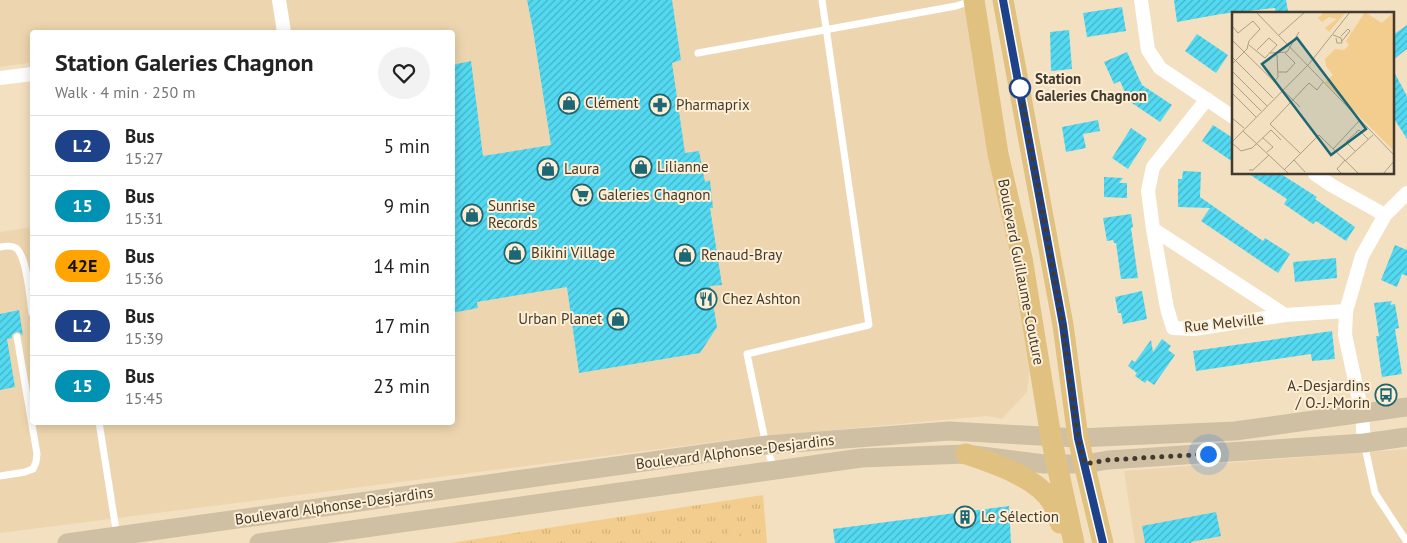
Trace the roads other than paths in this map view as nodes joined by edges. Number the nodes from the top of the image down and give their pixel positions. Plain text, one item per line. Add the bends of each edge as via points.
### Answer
1 (279, 0) edge
2 (822, 0) edge
3 (974, 0) edge
4 (979, 0) edge
5 (1003, 0) edge
6 (1141, 0) edge
7 (826, 28) junction
8 (284, 30) edge
9 (698, 52) dead end
10 (30, 74) edge
11 (0, 78) edge
12 (1207, 99) junction
13 (1232, 116) edge
14 (1316, 175) edge
15 (1407, 193) edge
16 (1385, 215) junction
17 (1153, 229) junction
18 (0, 247) edge
19 (30, 301) edge
20 (1346, 311) junction
21 (1285, 316) junction
22 (17, 337) dead end
23 (1407, 407) edge
24 (30, 411) edge
25 (1362, 413) junction
26 (32, 425) edge
27 (37, 425) edge
28 (99, 425) edge
29 (34, 434) junction
30 (1051, 437) junction
31 (1407, 437) edge
32 (1078, 438) junction
33 (1364, 443) junction
34 (766, 445) junction
35 (966, 454) junction
36 (1056, 464) junction
37 (1085, 464) junction
38 (774, 470) junction
39 (0, 476) edge
40 (117, 540) edge
41 (1407, 542) edge
42 (66, 543) edge
43 (259, 543) edge
44 (1068, 543) edge
45 (1074, 543) edge
46 (1103, 543) edge

1 - 8 street
2 - 7 lane
3 - 4 lane
3 - 7 lane via 956,6
3 - 30 main road, Boulevard Guillaume-Couture via 998,154 1022,258
5 - 32 main road, Boulevard Guillaume-Couture via 1063,325
6 - 12 street via 1148,50 1160,68
7 - 9 lane
7 - 34 lane via 869,325 747,354
10 - 11 street
12 - 13 street
12 - 17 street, Rue Melville via 1153,168 1148,191
14 - 16 street
15 - 16 street
16 - 20 street via 1362,256
17 - 21 street, Rue Melville
17 - 21 street, Rue Melville via 1173,328 1194,329
18 - 19 lane via 16,248 23,257
20 - 21 street, Rue Melville
20 - 25 street via 1345,334
22 - 24 lane
23 - 25 main road, Boulevard Alphonse-Desjardins
25 - 32 main road, Boulevard Alphonse-Desjardins via 1235,431
25 - 33 street
26 - 29 lane
27 - 29 lane
28 - 40 lane
29 - 39 lane via 37,454 33,469
30 - 32 main road, Boulevard Alphonse-Desjardins
30 - 34 main road, Boulevard Alphonse-Desjardins via 949,431
30 - 36 main road, Boulevard Guillaume-Couture
31 - 33 main road, Boulevard Alphonse-Desjardins
32 - 37 main road, Boulevard Guillaume-Couture
33 - 37 main road, Boulevard Alphonse-Desjardins
33 - 41 lane via 1375,493
34 - 38 lane
34 - 40 main road, Boulevard Alphonse-Desjardins
35 - 36 main road, Boulevard Alphonse-Desjardins
35 - 38 main road, Boulevard Alphonse-Desjardins via 862,458
35 - 44 main road via 1016,474 1045,493 1053,504
36 - 37 main road, Boulevard Alphonse-Desjardins
36 - 45 main road, Boulevard Guillaume-Couture
37 - 46 main road, Boulevard Guillaume-Couture
38 - 43 main road, Boulevard Alphonse-Desjardins
40 - 42 main road, Boulevard Alphonse-Desjardins

